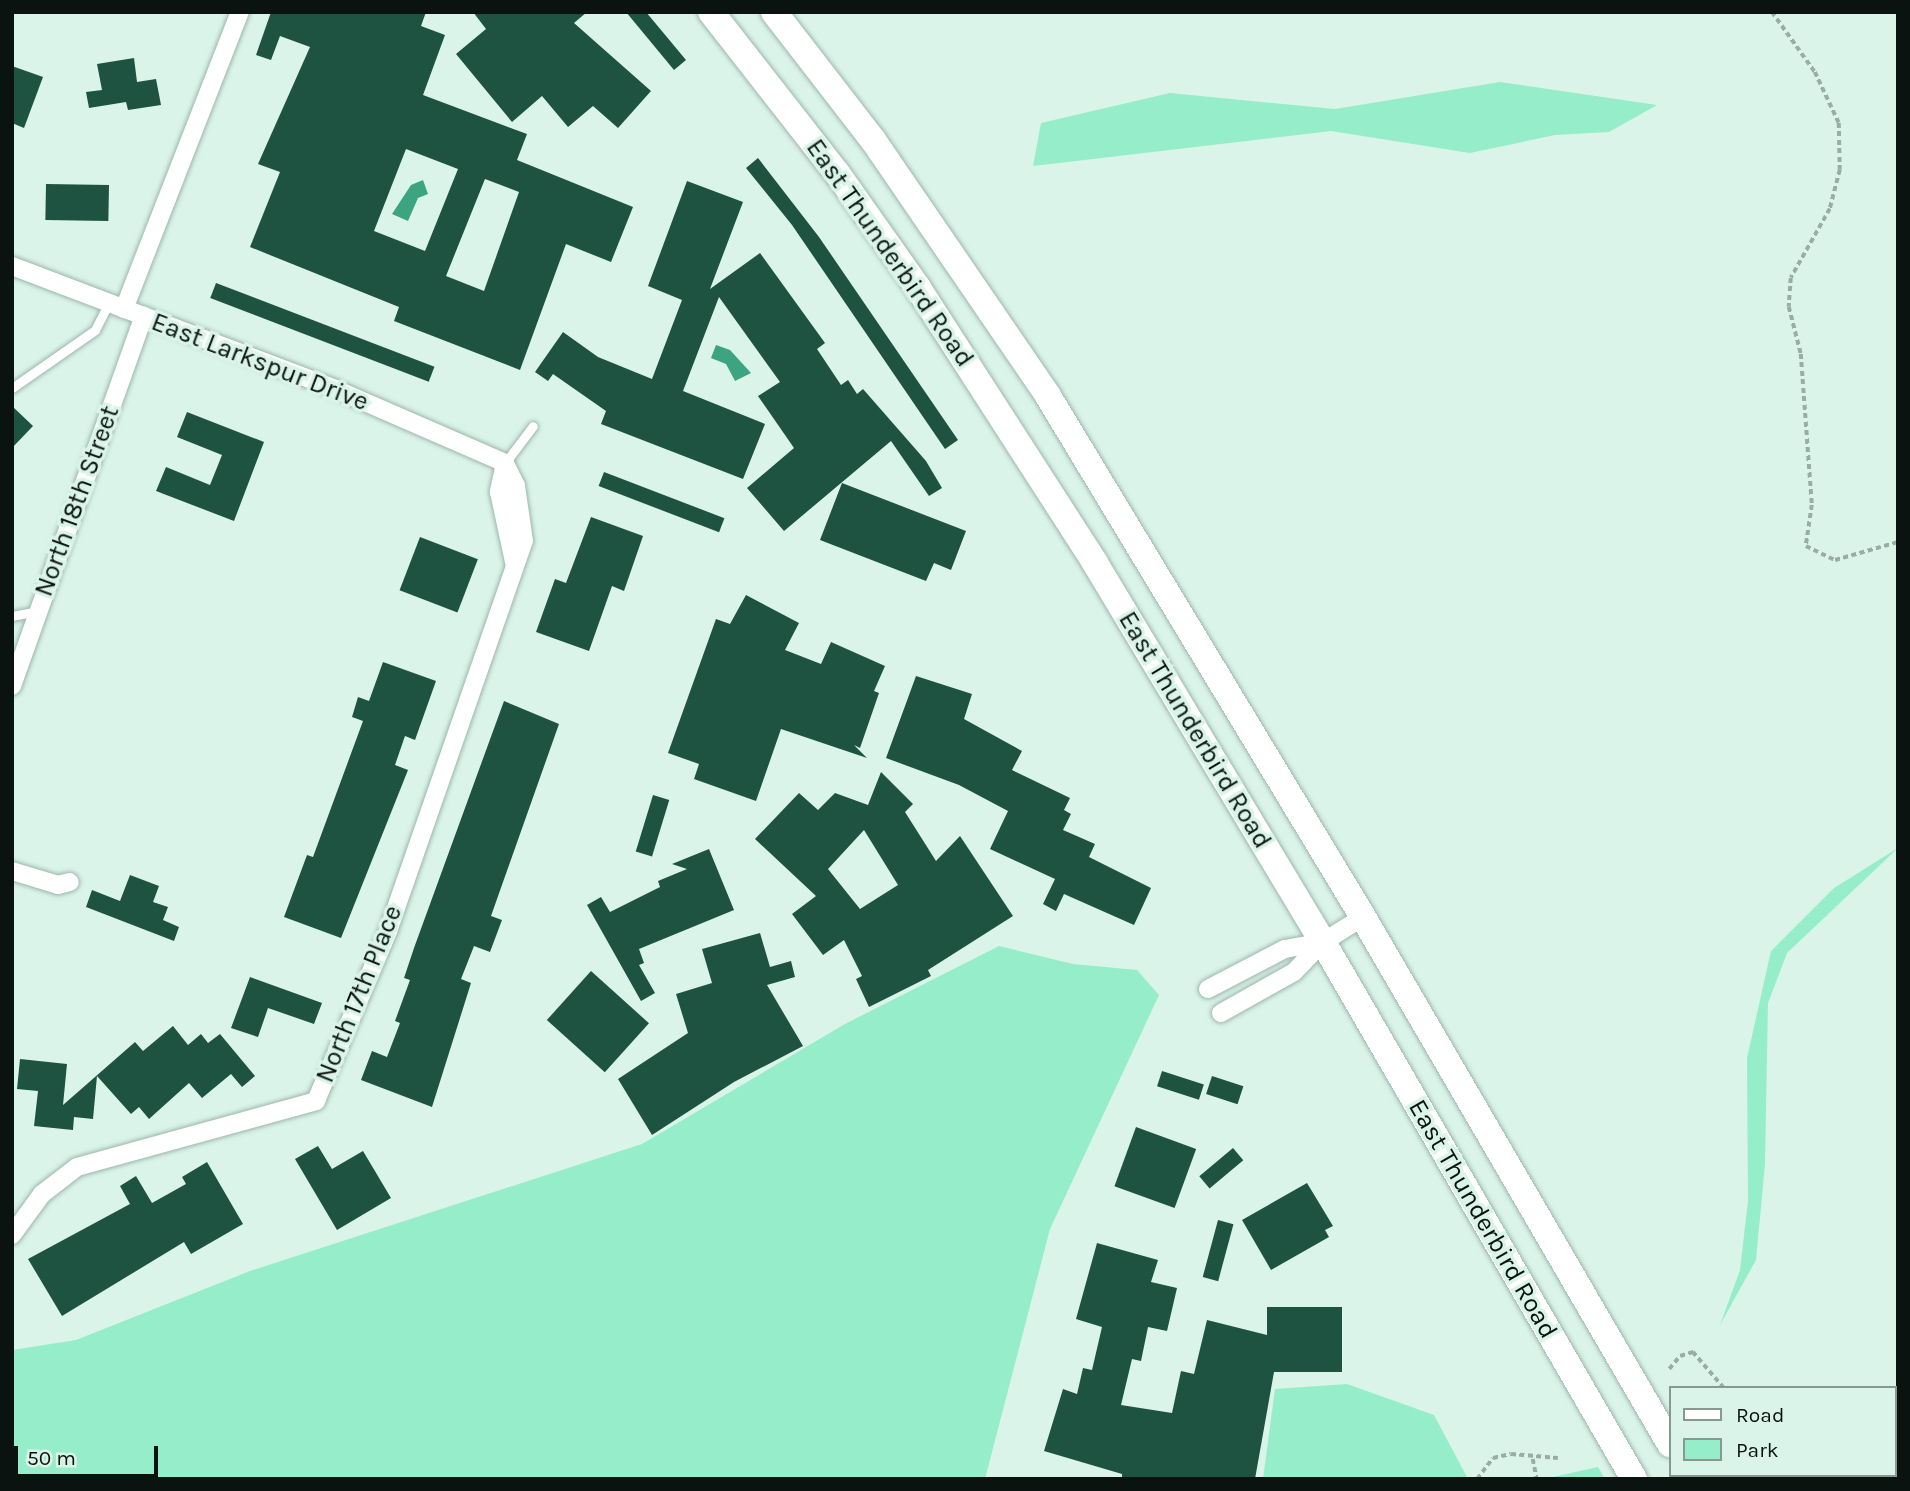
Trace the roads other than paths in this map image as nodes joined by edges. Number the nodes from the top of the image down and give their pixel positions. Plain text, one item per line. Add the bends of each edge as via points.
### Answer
1 (240, 12) edge
2 (710, 12) edge
3 (774, 12) edge
4 (12, 266) edge
5 (116, 306) junction
6 (144, 316) junction
7 (12, 388) edge
8 (533, 426) dead end
9 (505, 463) junction
10 (37, 611) junction
11 (12, 617) edge
12 (12, 686) edge
13 (12, 871) edge
14 (70, 882) dead end
15 (1363, 917) junction
16 (1323, 942) junction
17 (1208, 989) dead end
18 (1221, 1013) dead end
19 (12, 1235) edge
20 (1668, 1441) edge
21 (1634, 1479) edge

1 - 5 street
2 - 16 main road, East Thunderbird Road via 837,173 918,288 1095,563
3 - 15 main road, East Thunderbird Road via 873,140 1048,396
4 - 5 street, East Larkspur Drive
5 - 6 street, East Larkspur Drive
5 - 7 lane via 95,330
6 - 9 street, East Larkspur Drive via 335,389
6 - 10 street, North 18th Street
8 - 9 lane
9 - 19 street, North 17th Place via 499,492 514,562 388,931 316,1101 77,1167 42,1194
10 - 11 lane
10 - 12 street, North 18th Street
13 - 14 street via 58,885
15 - 16 street
15 - 20 main road, East Thunderbird Road
16 - 17 street via 1285,949
16 - 18 street via 1294,972
16 - 21 main road, East Thunderbird Road

